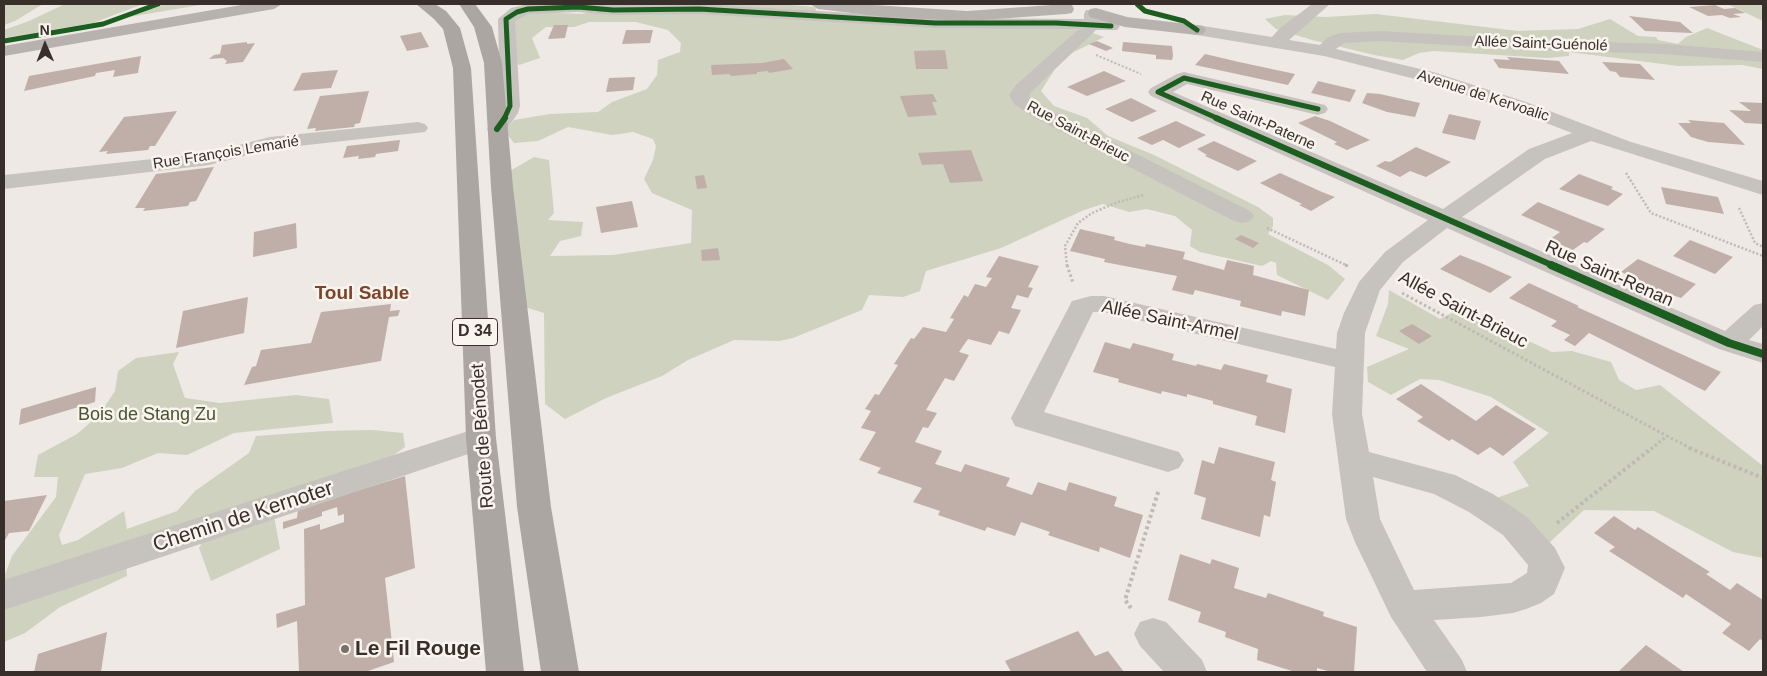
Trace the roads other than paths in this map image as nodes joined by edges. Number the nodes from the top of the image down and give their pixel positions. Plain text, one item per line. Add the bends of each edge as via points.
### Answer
1 (258, 4) edge
2 (274, 4) edge
3 (424, 4) edge
4 (466, 4) edge
5 (818, 4) edge
6 (887, 4) edge
7 (1014, 4) edge
8 (1120, 4) edge
9 (1322, 4) edge
10 (592, 5) edge
11 (1061, 6) edge
12 (226, 11) junction
13 (1098, 19) junction
14 (1197, 30) junction
15 (1277, 43) junction
16 (4, 51) edge
17 (1324, 51) junction
18 (1763, 57) edge
19 (1236, 90) junction
20 (1318, 109) dead end
21 (1537, 113) junction
22 (1208, 114) junction
23 (418, 128) dead end
24 (497, 129) junction
25 (1590, 134) junction
26 (1537, 154) junction
27 (4, 182) edge
28 (1763, 188) edge
29 (1242, 216) road end
30 (1444, 219) junction
31 (1763, 311) edge
32 (1729, 343) junction
33 (1763, 354) edge
34 (1348, 361) junction
35 (481, 438) junction
36 (1168, 460) road end
37 (1353, 460) junction
38 (4, 595) edge
39 (1404, 606) junction
40 (1153, 634) road end
41 (505, 672) edge
42 (560, 672) edge
43 (1188, 672) edge
44 (1448, 672) edge

1 - 12 street
2 - 12 street
3 - 35 main road, Route de Bénodet / D 34 via 451,28 462,68
4 - 24 main road, D 34 via 483,27 490,46
5 - 11 street, Avenue de Kervoalic via 960,16 996,16
6 - 7 street via 958,7
8 - 13 street
8 - 14 street, Avenue de Kervoalic via 1147,17
9 - 15 street
10 - 13 street via 613,10 699,9 935,23
10 - 24 street via 528,9 506,19 510,106
11 - 13 street, Avenue de Kervoalic
12 - 16 street
13 - 14 street, Avenue de Kervoalic
13 - 29 street, Rue Saint-Brieuc via 1023,89 1019,95 1021,100 1042,114
14 - 15 street, Avenue de Kervoalic
15 - 17 street, Avenue de Kervoalic
17 - 18 street, Allée Saint-Guénolé via 1334,40 1341,38 1380,36 1665,49
17 - 21 street, Avenue de Kervoalic via 1426,76
19 - 20 street, Rue Saint-Paterne
19 - 22 street, Rue Saint-Paterne
19 - 22 street, Rue Saint-Paterne via 1184,78 1158,92
21 - 25 street, Avenue de Kervoalic
21 - 26 street via 1541,134
22 - 30 street, Rue Saint-Paterne
23 - 27 street, Rue François Lemarié via 270,144 209,159
24 - 42 main road, D 34 via 534,507
25 - 26 street
25 - 28 street, Avenue de Kervoalic
26 - 30 street
30 - 32 street, Rue Saint-Renan
30 - 34 street via 1394,257 1375,278 1357,313
31 - 32 street
32 - 33 street, Rue Saint-Renan
34 - 36 street, Allée Saint-Armel via 1104,304 1081,307 1026,418
34 - 37 street via 1347,414
35 - 38 street, Chemin de Kernoter
35 - 41 main road, Route de Bénodet / D 34
37 - 39 street via 1363,518
37 - 39 street via 1418,476 1459,491 1515,526 1543,558 1546,568 1541,583 1513,598
39 - 44 street
40 - 43 street

